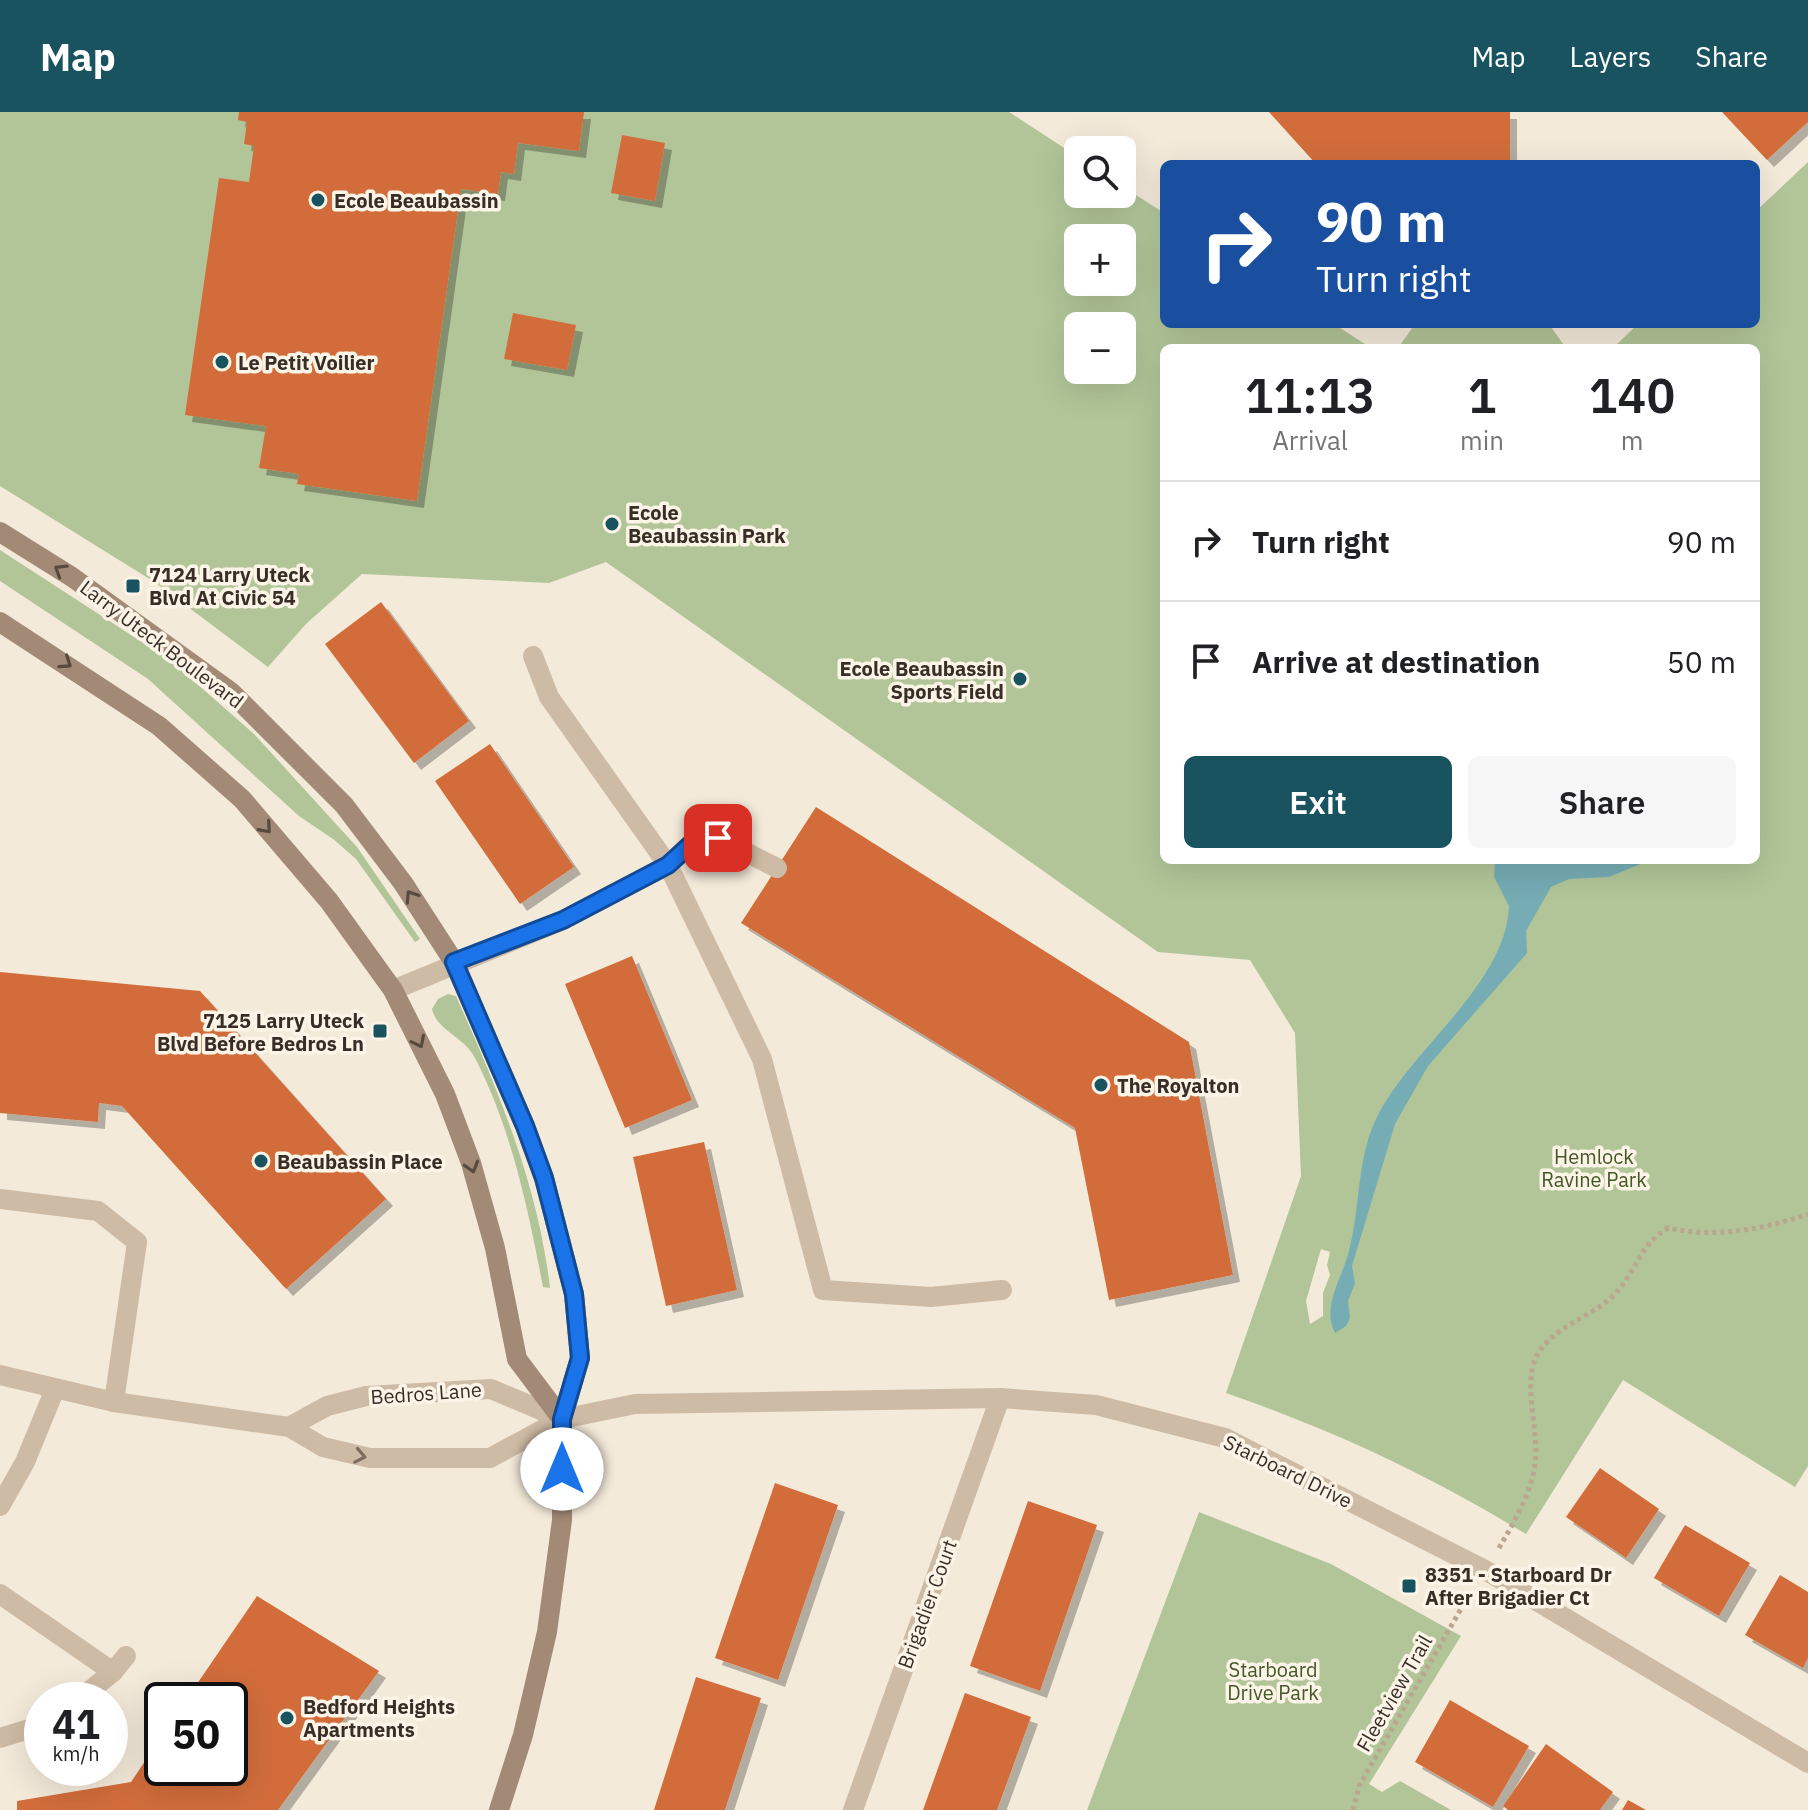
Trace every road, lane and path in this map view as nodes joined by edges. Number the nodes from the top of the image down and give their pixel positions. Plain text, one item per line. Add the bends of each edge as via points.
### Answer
1 (0, 532) edge
2 (0, 622) edge
3 (533, 656) dead end
4 (668, 865) junction
5 (777, 868) dead end
6 (454, 962) junction
7 (393, 990) junction
8 (0, 1199) edge
9 (1808, 1214) edge
10 (1002, 1290) dead end
11 (0, 1375) edge
12 (55, 1389) junction
13 (1000, 1398) junction
14 (114, 1402) junction
15 (562, 1419) junction
16 (289, 1427) junction
17 (0, 1506) edge
18 (1496, 1553) dead end
19 (0, 1594) edge
20 (1469, 1595) dead end
21 (98, 1682) edge
22 (24, 1731) edge
23 (0, 1738) edge
24 (1808, 1763) edge
25 (499, 1810) edge
26 (853, 1810) edge
27 (1353, 1810) edge

6 -> 1 main road, Larry Uteck Boulevard via 344,805 231,692 72,577
2 -> 7 main road via 159,726 242,799 329,901
3 - 4 street via 549,697
4 - 5 street via 692,843 718,838
4 - 6 street via 563,920
4 - 10 street via 762,1059 823,1290 931,1297
6 - 7 street
6 - 15 main road, Larry Uteck Boulevard via 530,1139 558,1225 574,1294 580,1358
7 -> 15 main road via 445,1094 471,1163 517,1359
8 - 14 street via 98,1211 137,1242
9 - 18 path via 1731,1233 1668,1228 1650,1238 1615,1294 1544,1344 1531,1386 1537,1441 1534,1470
11 - 12 street
12 - 14 street
12 - 17 street
13 - 15 street, Starboard Drive via 635,1404
13 - 24 street, Starboard Drive via 1096,1405 1225,1438 1485,1570
13 - 26 street, Brigadier Court
14 - 16 street
15 - 16 street, Bedros Lane via 491,1389 366,1396 327,1406
16 -> 15 street via 323,1447 370,1458 490,1458
15 - 25 main road, Larry Uteck Boulevard via 562,1520 547,1632
19 - 21 street via 119,1664
20 - 27 path, Fleetview Trail via 1359,1786
22 - 23 street

